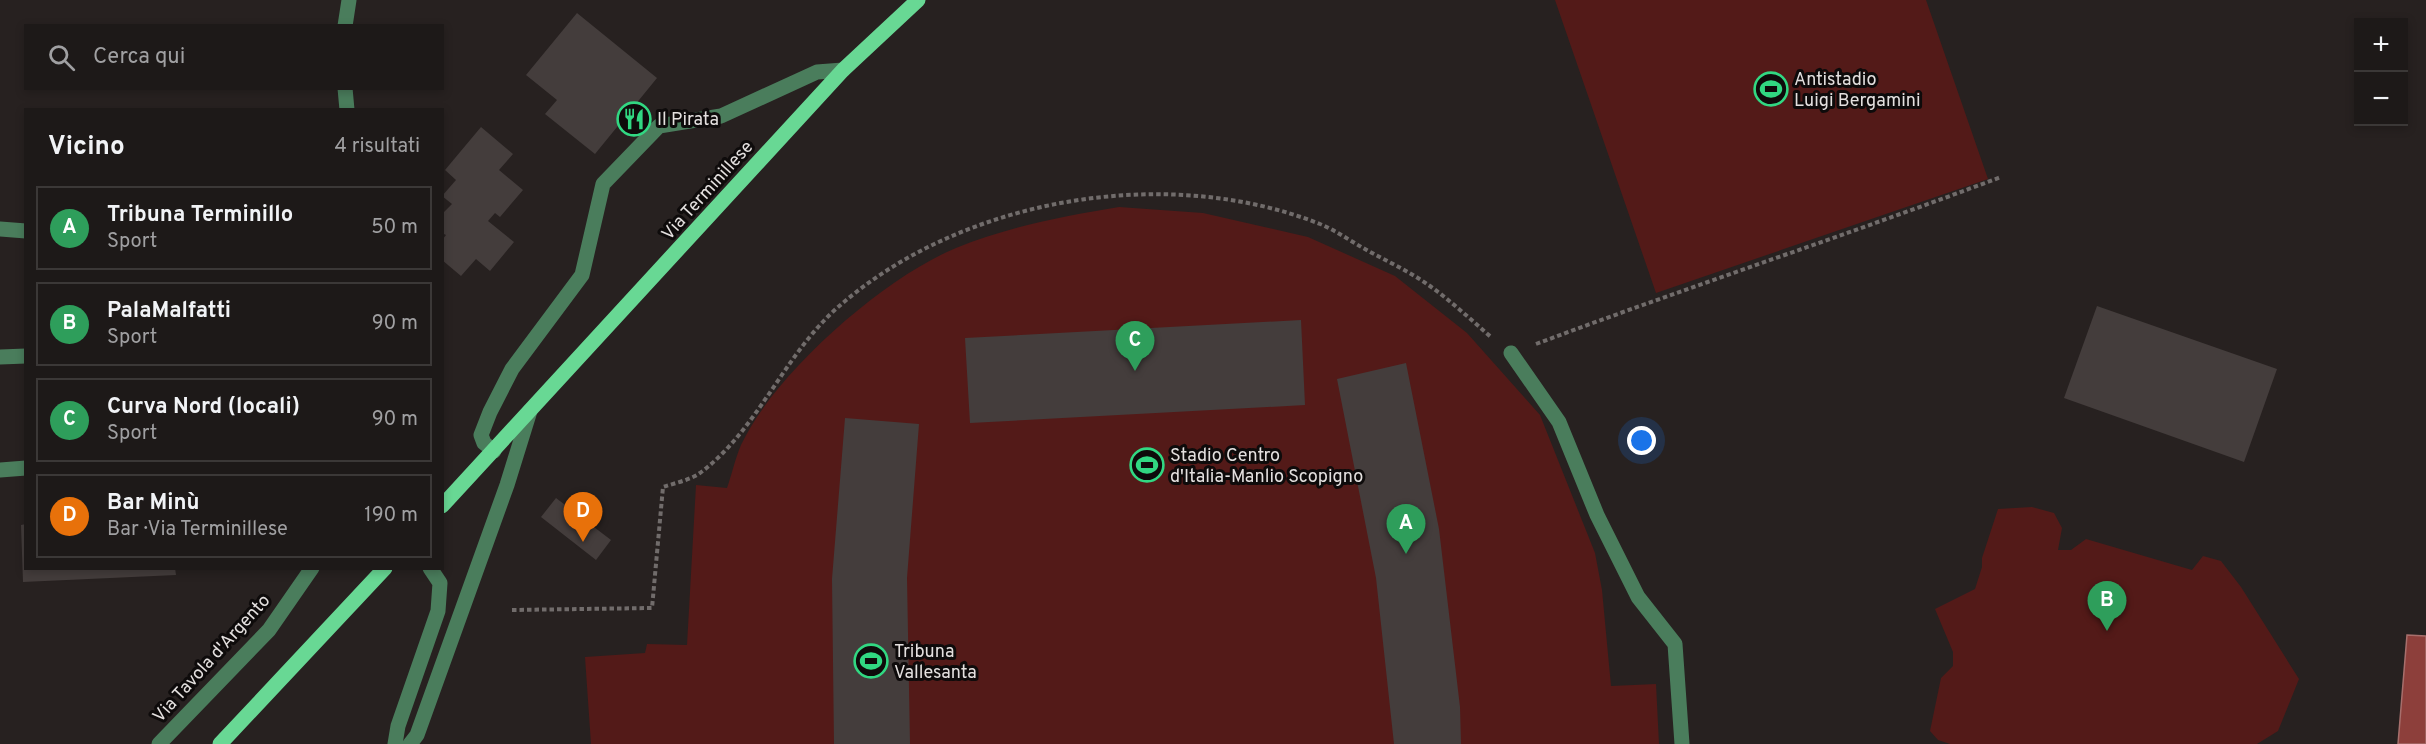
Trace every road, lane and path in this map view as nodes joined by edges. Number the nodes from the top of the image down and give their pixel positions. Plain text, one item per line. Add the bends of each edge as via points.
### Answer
1 (349, 0) edge
2 (918, 0) edge
3 (345, 24) edge
4 (843, 70) junction
5 (345, 90) edge
6 (347, 108) edge
7 (2001, 177) dead end
8 (0, 230) edge
9 (24, 231) edge
10 (1511, 353) junction
11 (24, 356) edge
12 (0, 357) edge
13 (530, 411) junction
14 (494, 451) junction
15 (24, 468) edge
16 (0, 470) edge
17 (444, 504) edge
18 (311, 570) edge
19 (383, 570) edge
20 (431, 570) edge
21 (512, 610) dead end
22 (159, 744) edge
23 (220, 744) edge
24 (395, 744) edge
25 (410, 744) edge
26 (1682, 744) edge

1 - 3 street
2 - 4 main road, Via Terminillese
4 - 13 main road, Via Terminillese
4 - 14 street via 818,72 721,116 659,126 603,183 582,275 512,369 490,411 481,435
5 - 6 street
7 - 10 path
8 - 9 street
10 - 21 path via 1427,284 1321,224 1250,202 1188,193 1057,204 968,228 886,271 837,308 807,340 726,449 698,474 663,487 652,608
10 - 26 street via 1559,422 1638,597 1675,644
11 - 12 street
13 - 14 main road, Via Terminillese
13 - 25 street via 417,735
14 - 17 main road, Via Terminillese
15 - 16 street
18 - 22 street, Via Tavola d'Argento via 268,630
19 - 23 main road
20 - 24 street via 440,583 438,611

